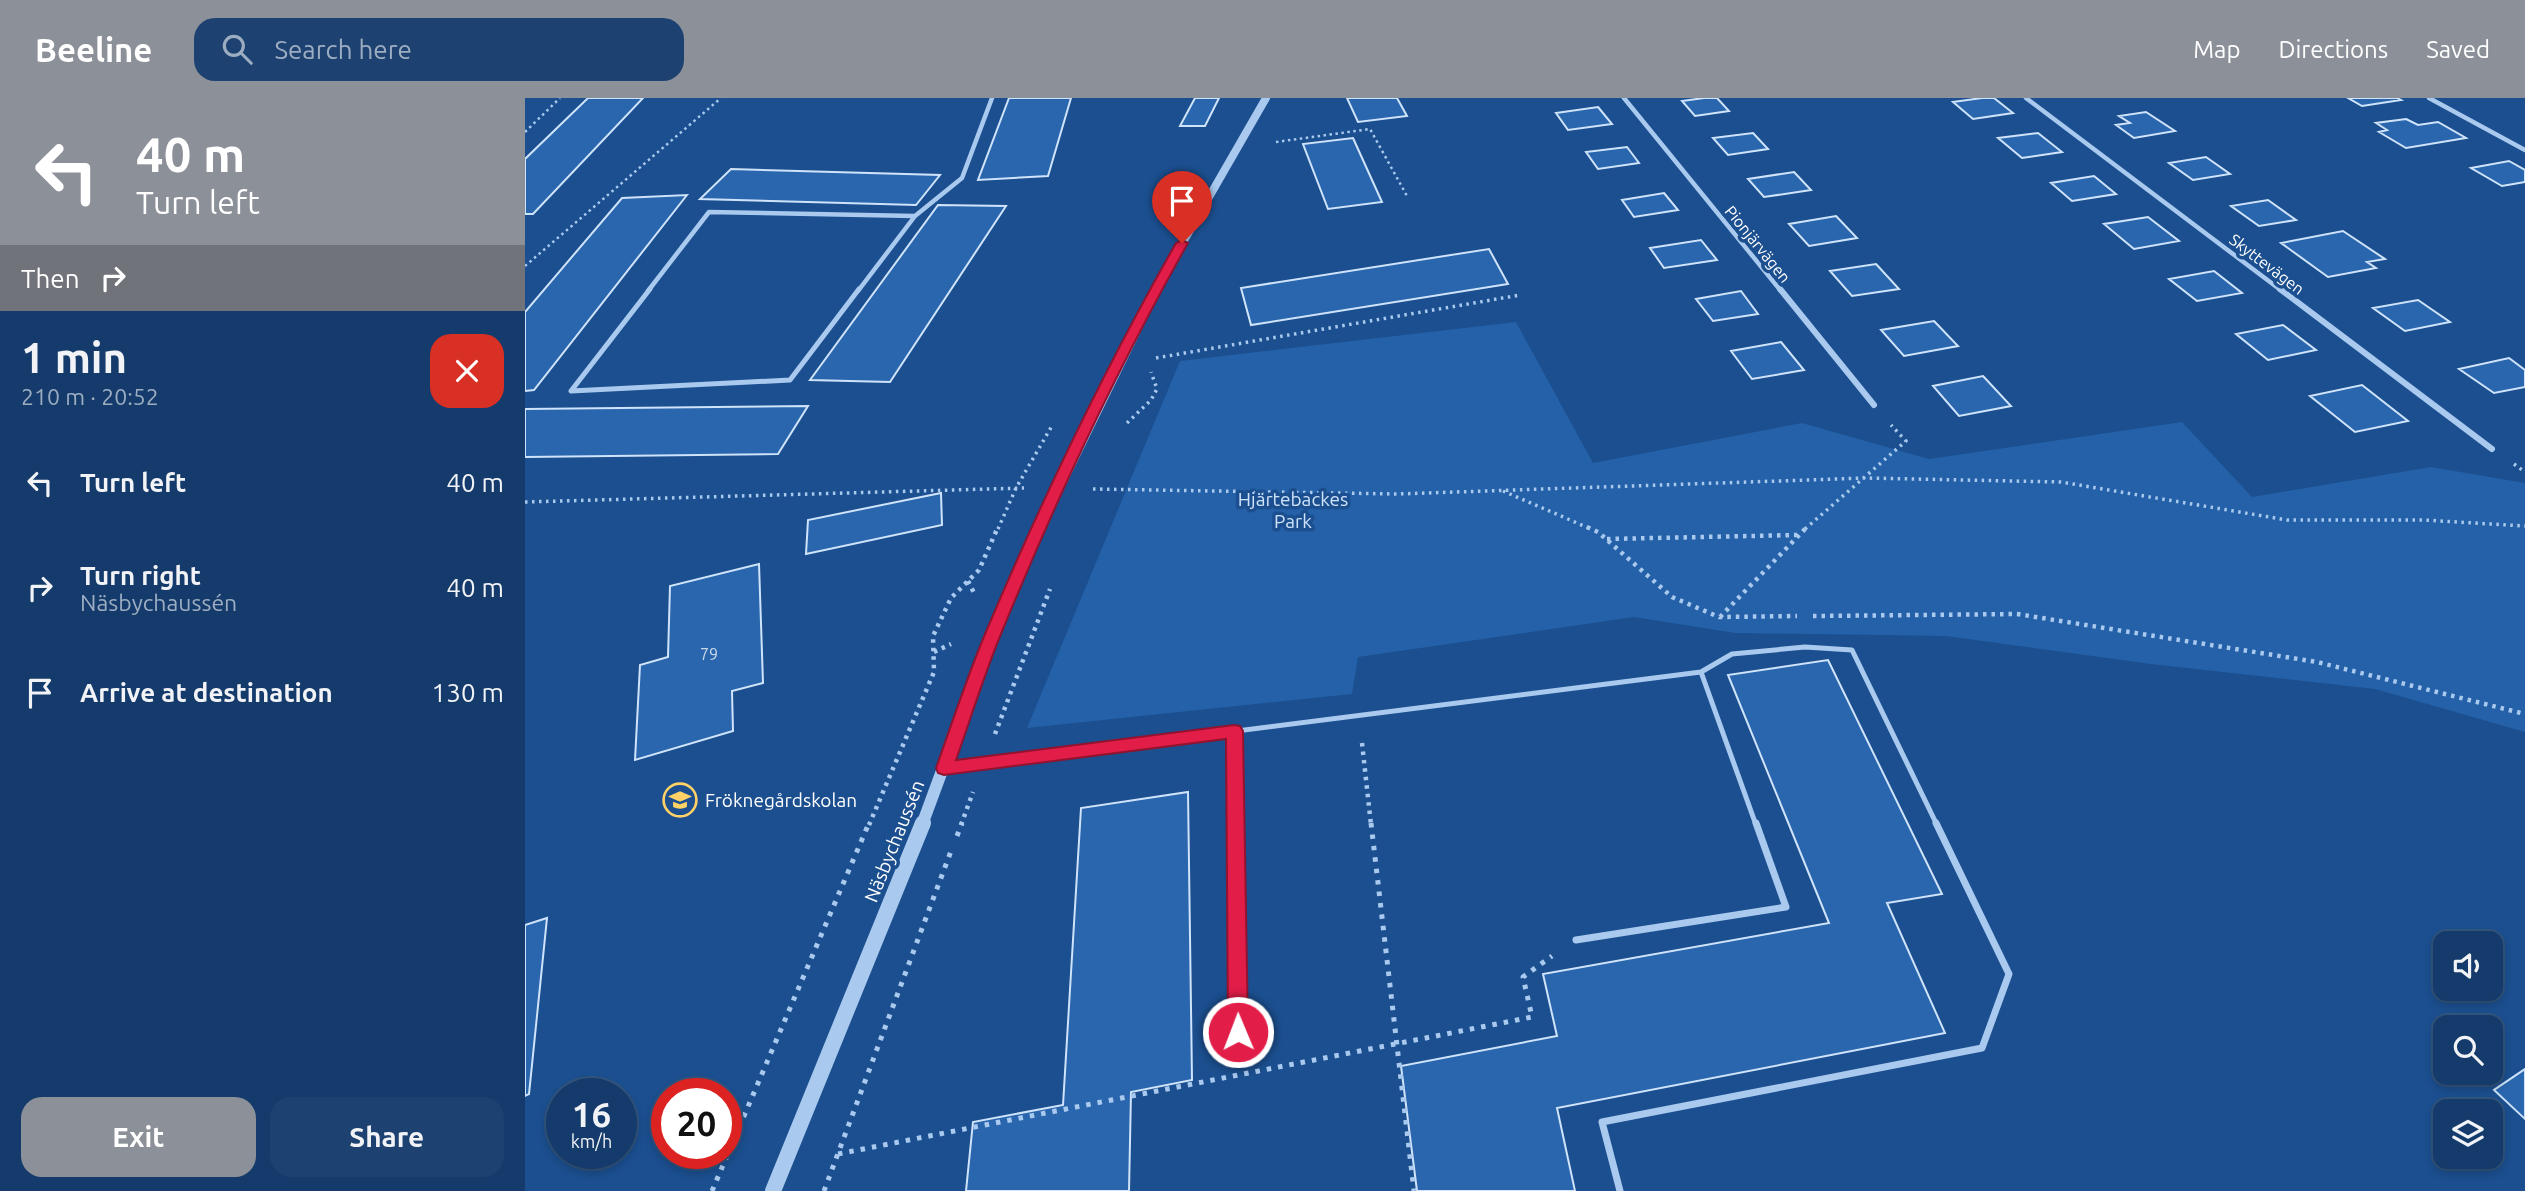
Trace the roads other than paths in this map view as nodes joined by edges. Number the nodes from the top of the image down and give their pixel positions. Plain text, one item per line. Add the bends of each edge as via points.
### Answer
1 (992, 98) edge
2 (1266, 98) edge
3 (1623, 98) edge
4 (2027, 98) edge
5 (2430, 98) edge
6 (2525, 150) edge
7 (915, 216) junction
8 (1874, 405) road end
9 (2492, 449) dead end
10 (1701, 672) junction
11 (1234, 731) junction
12 (944, 768) junction
13 (1576, 940) road end
14 (1238, 1032) dead end
15 (773, 1191) edge
16 (1620, 1191) edge

1 - 7 street via 962,178
2 - 12 street, Näsbychaussén via 1157,287 1058,487 992,635
3 - 8 street, Pionjärvägen
4 - 9 street, Skyttevägen
5 - 6 street
7 - 7 street via 709,212 571,391 790,380
10 - 11 lane
10 - 13 lane via 1786,907
10 - 16 lane via 1733,654 1805,647 1852,650 2009,974 1982,1048 1602,1122
11 - 12 lane
11 - 14 lane
12 - 15 street, Näsbychaussén

